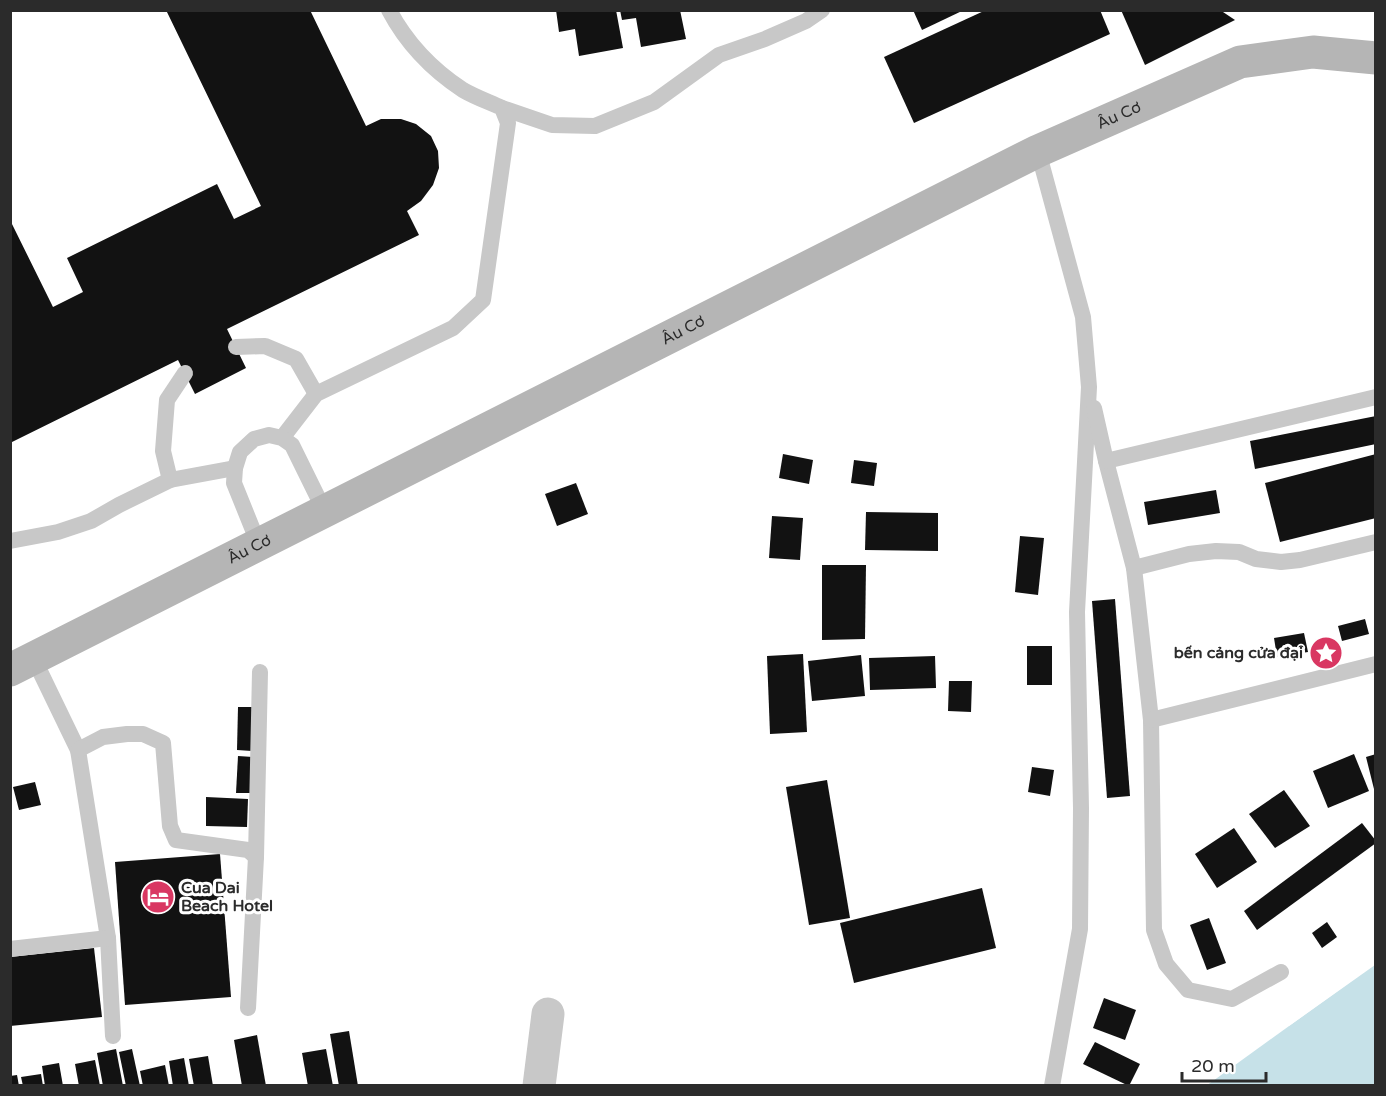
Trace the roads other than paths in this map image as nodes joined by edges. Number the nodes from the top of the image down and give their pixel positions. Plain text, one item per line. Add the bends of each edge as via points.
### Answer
1 (389, 10) edge
2 (822, 10) edge
3 (1376, 58) edge
4 (502, 108) junction
5 (1038, 151) junction
6 (237, 347) dead end
7 (185, 373) dead end
8 (1089, 387) junction
9 (316, 394) junction
10 (1376, 397) edge
11 (282, 438) junction
12 (1106, 460) junction
13 (235, 468) junction
14 (170, 480) junction
15 (324, 510) junction
16 (10, 541) edge
17 (1376, 542) edge
18 (259, 545) junction
19 (1134, 568) junction
20 (22, 664) edge
21 (1376, 664) edge
22 (260, 672) dead end
23 (1151, 720) junction
24 (78, 750) junction
25 (256, 857) junction
26 (108, 938) junction
27 (10, 950) edge
28 (1281, 972) dead end
29 (248, 1008) dead end
30 (548, 1014) dead end
31 (113, 1036) dead end
32 (539, 1086) edge
33 (1052, 1086) edge

1 - 4 lane via 427,63 464,91
2 - 4 lane via 765,39 719,55 654,102 595,126 552,125
3 - 5 main road, Âu Cơ via 1313,52 1240,62
4 - 9 lane via 508,123 483,300 453,328
5 - 8 lane via 1083,316
5 - 15 main road, Âu Cơ
6 - 9 lane via 265,346 296,359
7 - 14 lane via 167,400 163,452
8 - 12 lane
8 - 33 lane via 1077,612 1080,929
9 - 11 lane
10 - 12 lane
11 - 13 lane via 269,435 254,439 240,452
11 - 15 lane via 292,445
12 - 19 lane
13 - 14 lane
13 - 18 lane via 234,483
14 - 16 lane via 91,521
15 - 18 main road, Âu Cơ
17 - 19 lane via 1300,560 1281,562 1216,551
18 - 20 main road, Âu Cơ
19 - 23 lane
20 - 24 lane
21 - 23 lane
22 - 25 lane
23 - 28 lane via 1154,930 1166,964 1188,990 1232,999
24 - 25 lane via 103,737 127,734 143,734 162,743 170,826 176,840 248,850
24 - 26 lane
25 - 29 lane
26 - 27 lane
26 - 31 lane
30 - 32 street

